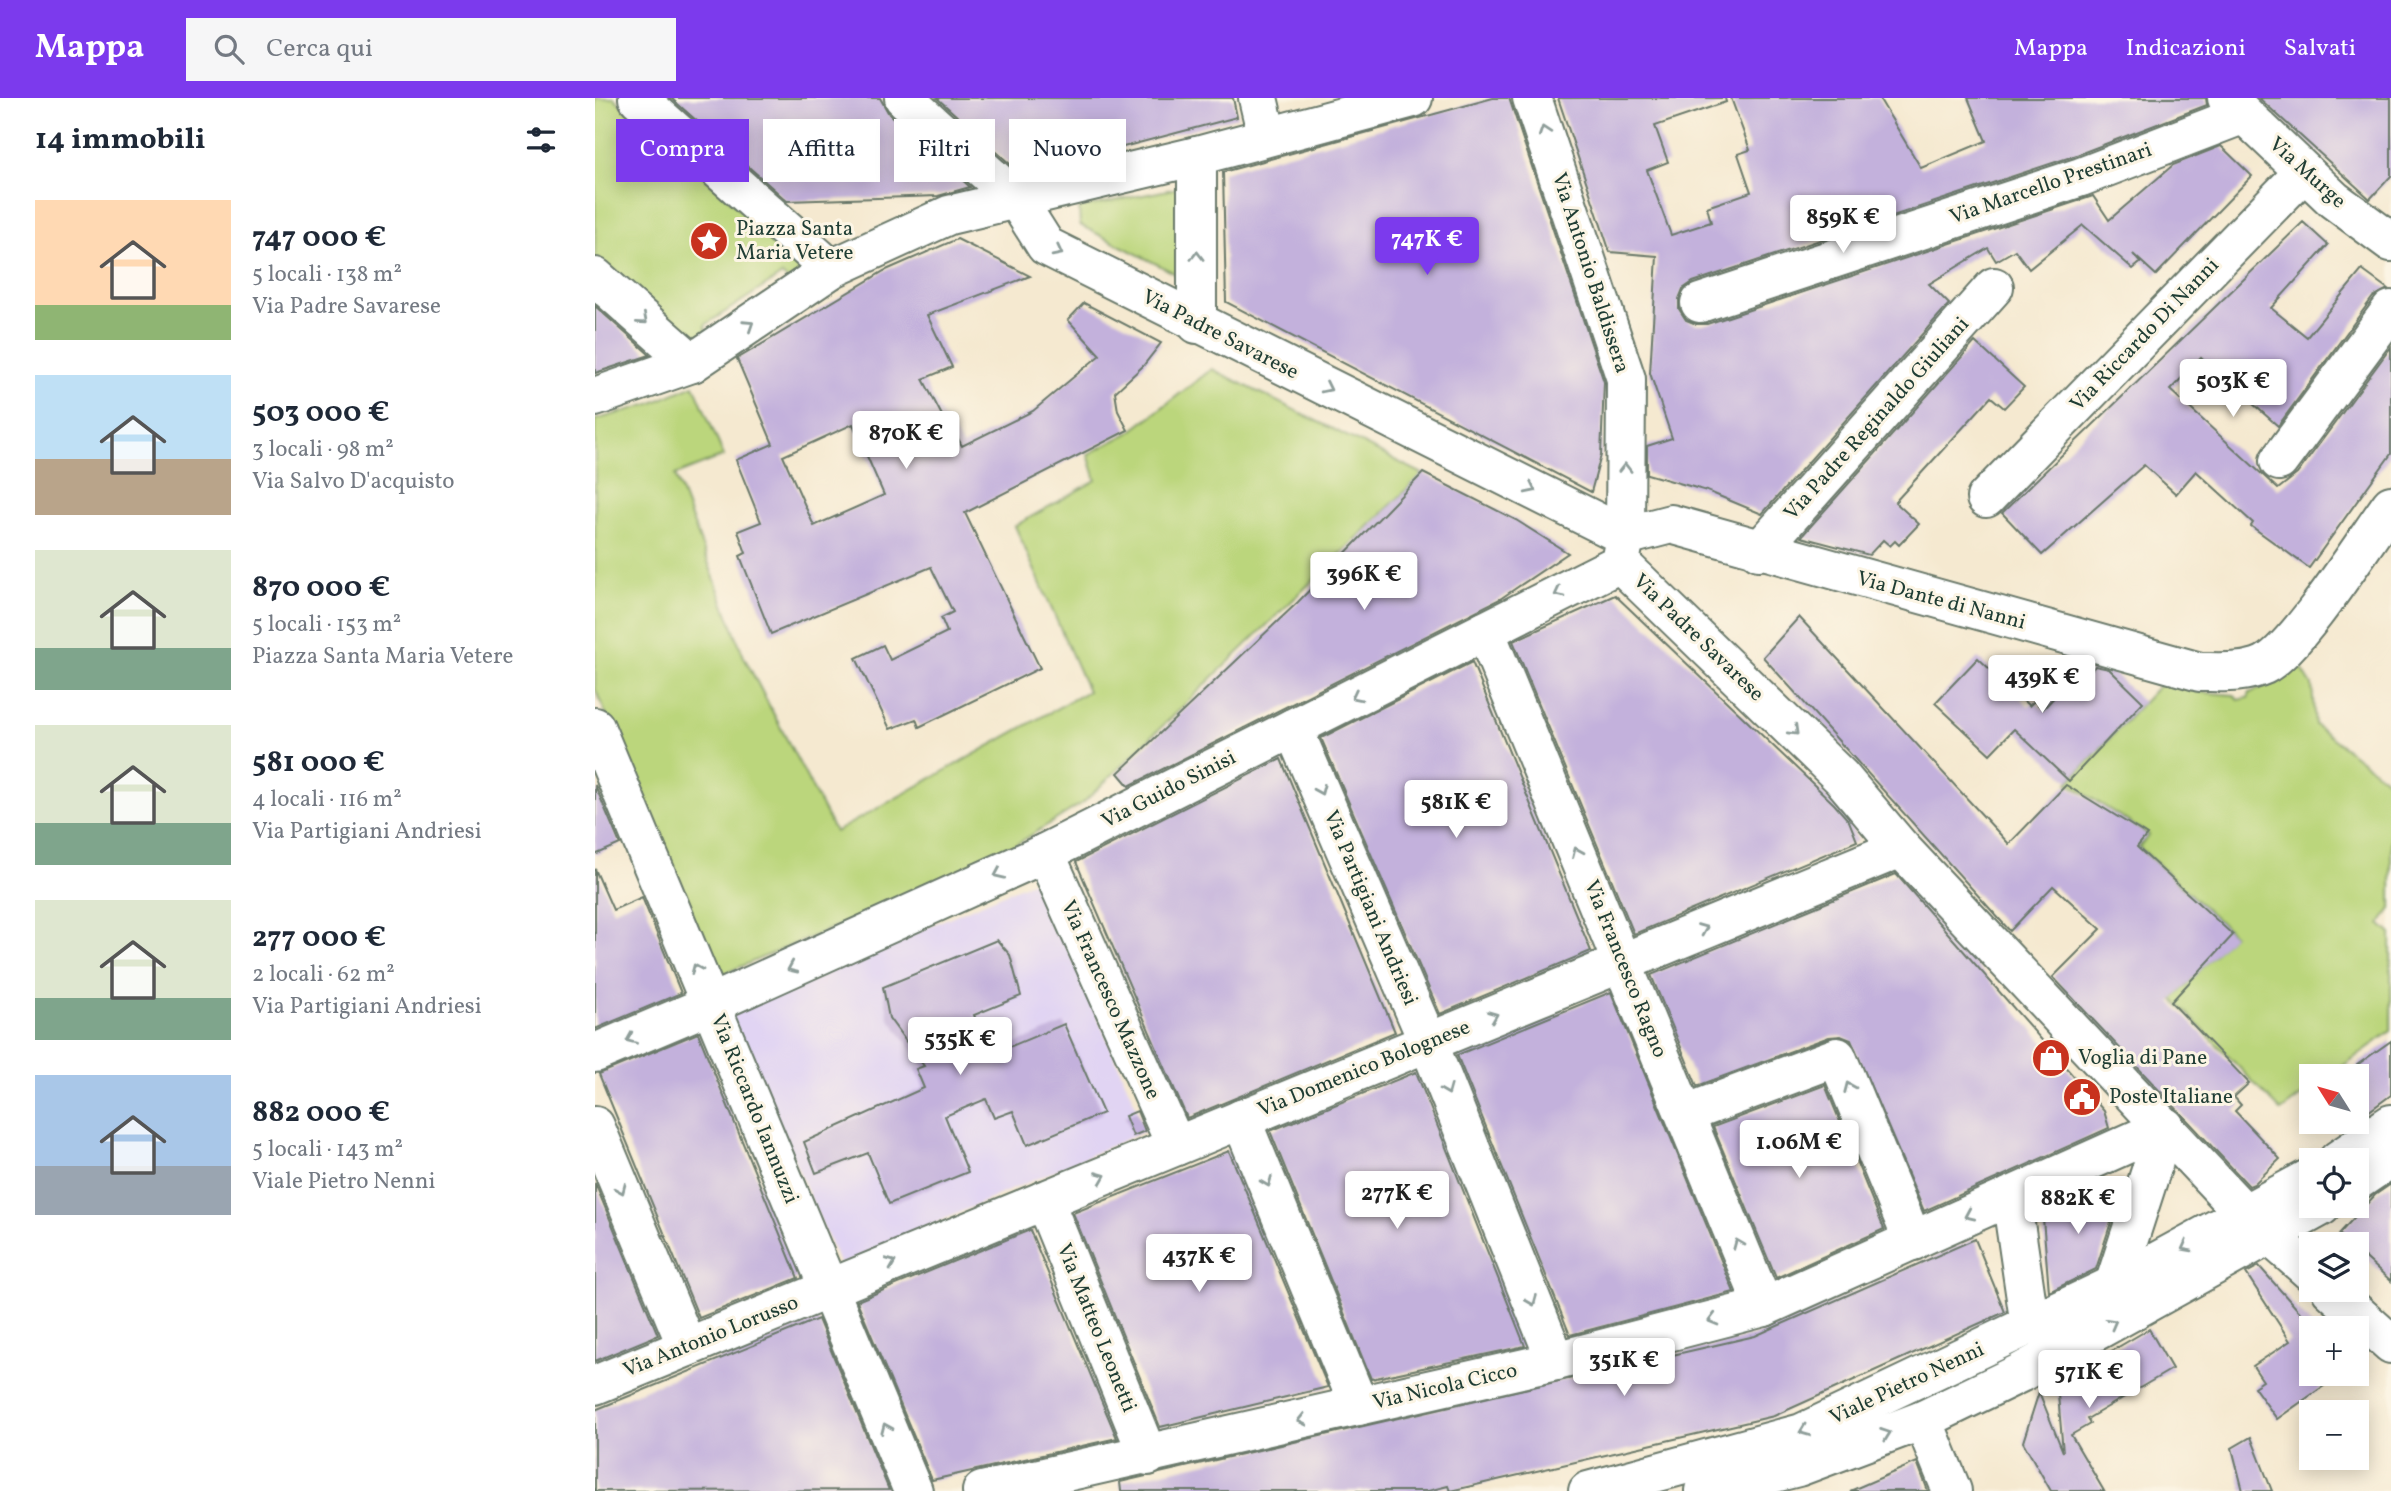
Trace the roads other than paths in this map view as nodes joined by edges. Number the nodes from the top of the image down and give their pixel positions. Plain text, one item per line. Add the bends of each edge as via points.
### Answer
1 (638, 98) edge
2 (904, 98) edge
3 (1258, 98) edge
4 (1413, 98) edge
5 (1532, 98) edge
6 (2235, 106) edge
7 (1267, 136) junction
8 (1197, 156) junction
9 (2304, 172) junction
10 (1017, 200) junction
11 (2391, 242) edge
12 (831, 269) junction
13 (595, 277) edge
14 (1994, 287) dead end
15 (1700, 303) dead end
16 (2391, 310) edge
17 (1197, 324) junction
18 (692, 363) junction
19 (595, 397) edge
20 (2279, 461) dead end
21 (1986, 498) dead end
22 (2391, 505) edge
23 (1623, 549) junction
24 (1759, 551) junction
25 (1485, 631) junction
26 (595, 727) edge
27 (1293, 728) junction
28 (1901, 848) junction
29 (1045, 853) junction
30 (1622, 962) junction
31 (711, 1004) junction
32 (1428, 1042) junction
33 (595, 1054) edge
34 (1685, 1114) junction
35 (1241, 1119) junction
36 (2391, 1124) edge
37 (595, 1126) edge
38 (2165, 1127) junction
39 (1175, 1146) junction
40 (2356, 1148) edge
41 (2391, 1158) edge
42 (2369, 1173) edge
43 (2299, 1189) edge
44 (2011, 1196) junction
45 (1044, 1200) junction
46 (2299, 1213) edge
47 (2258, 1225) junction
48 (1913, 1241) junction
49 (2299, 1261) edge
50 (2114, 1285) junction
51 (828, 1289) junction
52 (2344, 1302) edge
53 (1764, 1307) junction
54 (2030, 1326) junction
55 (2391, 1344) edge
56 (687, 1347) junction
57 (1556, 1361) junction
58 (595, 1385) edge
59 (1359, 1406) junction
60 (1923, 1420) junction
61 (1148, 1456) junction
62 (913, 1491) edge
63 (982, 1491) edge
64 (1588, 1491) edge
65 (1704, 1491) edge
66 (1952, 1491) edge

1 - 12 street
2 - 10 street, Via Padre Savarese
3 - 7 street
4 - 7 street
23 -> 5 street, Via Antonio Baldissera via 1626,379
6 - 9 street, Via Murge
6 - 15 street, Via Marcello Prestinari via 2081,177
7 - 8 street
8 - 10 street
17 -> 8 street
9 - 11 street, Via Murge
9 - 21 street, Via Riccardo Di Nanni
10 - 12 street via 949,215
10 -> 17 street, Via Padre Savarese via 1046,246
18 -> 12 street
13 -> 18 street
14 - 24 street, Via Padre Reginaldo Giuliani
16 - 20 street
17 -> 23 street, Via Padre Savarese
18 - 19 street
22 - 24 street, Via Dante di Nanni via 2294,639 2265,664 2237,672 2200,672
23 - 24 street, Via Dante di Nanni via 1671,524
23 -> 25 street, Via Guido Sinisi
23 -> 28 street, Via Padre Savarese via 1841,778
25 -> 27 street, Via Guido Sinisi
30 -> 25 street, Via Francesco Ragno
31 -> 26 street, Via Riccardo Iannuzzi
27 - 29 street, Via Guido Sinisi
27 -> 32 street, Via Partigiani Andriesi
30 -> 28 street, Via Domenico Bolognese
28 - 38 street, Via Padre Savarese
29 -> 31 street, Via Guido Sinisi
29 - 39 street, Via Francesco Mazzone
32 -> 30 street, Via Domenico Bolognese
30 - 34 street, Via Francesco Ragno
31 -> 33 street, Via Guido Sinisi
31 - 51 street, Via Riccardo Iannuzzi
32 - 35 street, Via Domenico Bolognese
32 -> 57 street, Via Partigiani Andriesi
48 -> 34 street via 1837,1057
53 -> 34 street, Via Francesco Ragno
35 - 39 street, Via Domenico Bolognese
35 -> 59 street
36 - 40 street
37 -> 56 street
38 - 44 street, Via Nicola Cicco
38 - 47 street, Via Padre Savarese
38 - 50 street
45 -> 39 street, Via Domenico Bolognese
41 - 42 street
43 - 47 street
44 -> 48 street, Via Nicola Cicco
44 - 54 street
51 -> 45 street, Via Domenico Bolognese
45 - 61 street, Via Matteo Leonetti
46 - 47 street
47 - 49 street, Via Padre Savarese
47 -> 50 street, Viale Pietro Nenni
60 -> 47 street, Viale Pietro Nenni via 2020,1373
48 - 53 street, Via Nicola Cicco
50 - 54 street, Viale Pietro Nenni
51 - 56 street, Via Antonio Lorusso
62 -> 51 street, Via Riccardo Iannuzzi
52 - 55 street
53 -> 57 street, Via Nicola Cicco
54 -> 64 street, Viale Pietro Nenni via 1802,1433
56 - 58 street, Via Antonio Lorusso
57 - 59 street, Via Nicola Cicco
59 -> 61 street, Via Nicola Cicco
65 -> 60 street, Viale Pietro Nenni via 1798,1466
60 - 66 street
61 - 63 street, Via Nicola Cicco

